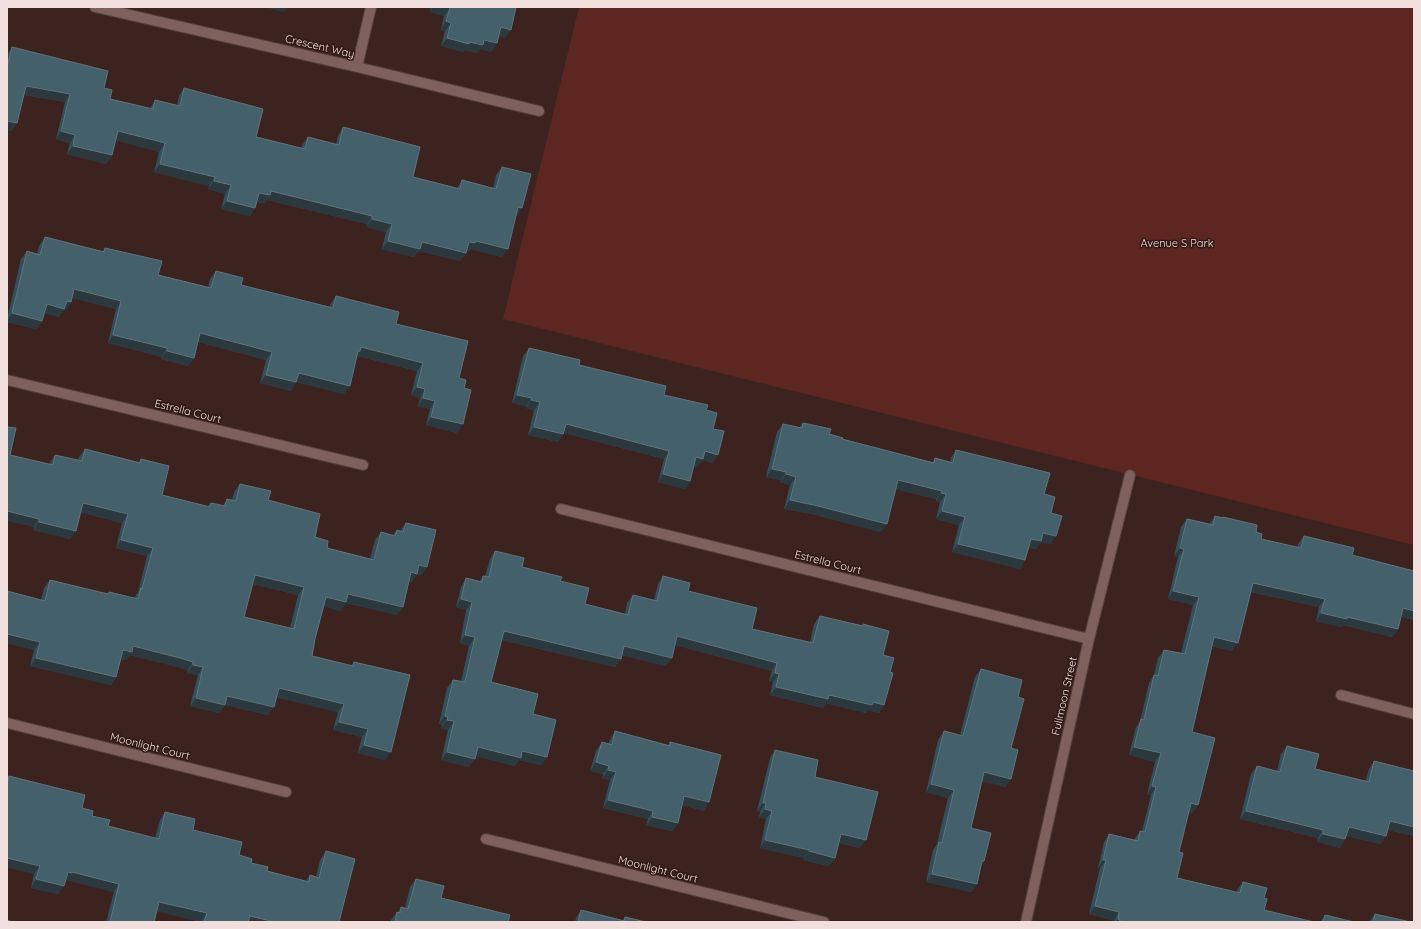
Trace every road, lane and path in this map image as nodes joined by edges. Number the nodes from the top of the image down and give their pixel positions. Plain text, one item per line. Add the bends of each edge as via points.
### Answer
1 (95, 7) edge
2 (371, 7) edge
3 (356, 67) junction
4 (539, 111) dead end
5 (7, 380) edge
6 (363, 465) dead end
7 (1130, 476) dead end
8 (561, 509) dead end
9 (1089, 639) junction
10 (1341, 695) dead end
11 (1414, 714) edge
12 (7, 723) edge
13 (286, 792) dead end
14 (486, 839) dead end
15 (824, 922) edge
16 (1026, 922) edge

1 - 3 street, Crescent Way
2 - 3 street
3 - 4 street, Crescent Way
5 - 6 street, Estrella Court
7 - 9 street, Fullmoon Street
8 - 9 street, Estrella Court
9 - 16 street, Fullmoon Street
10 - 11 street
12 - 13 street, Moonlight Court
14 - 15 street, Moonlight Court

